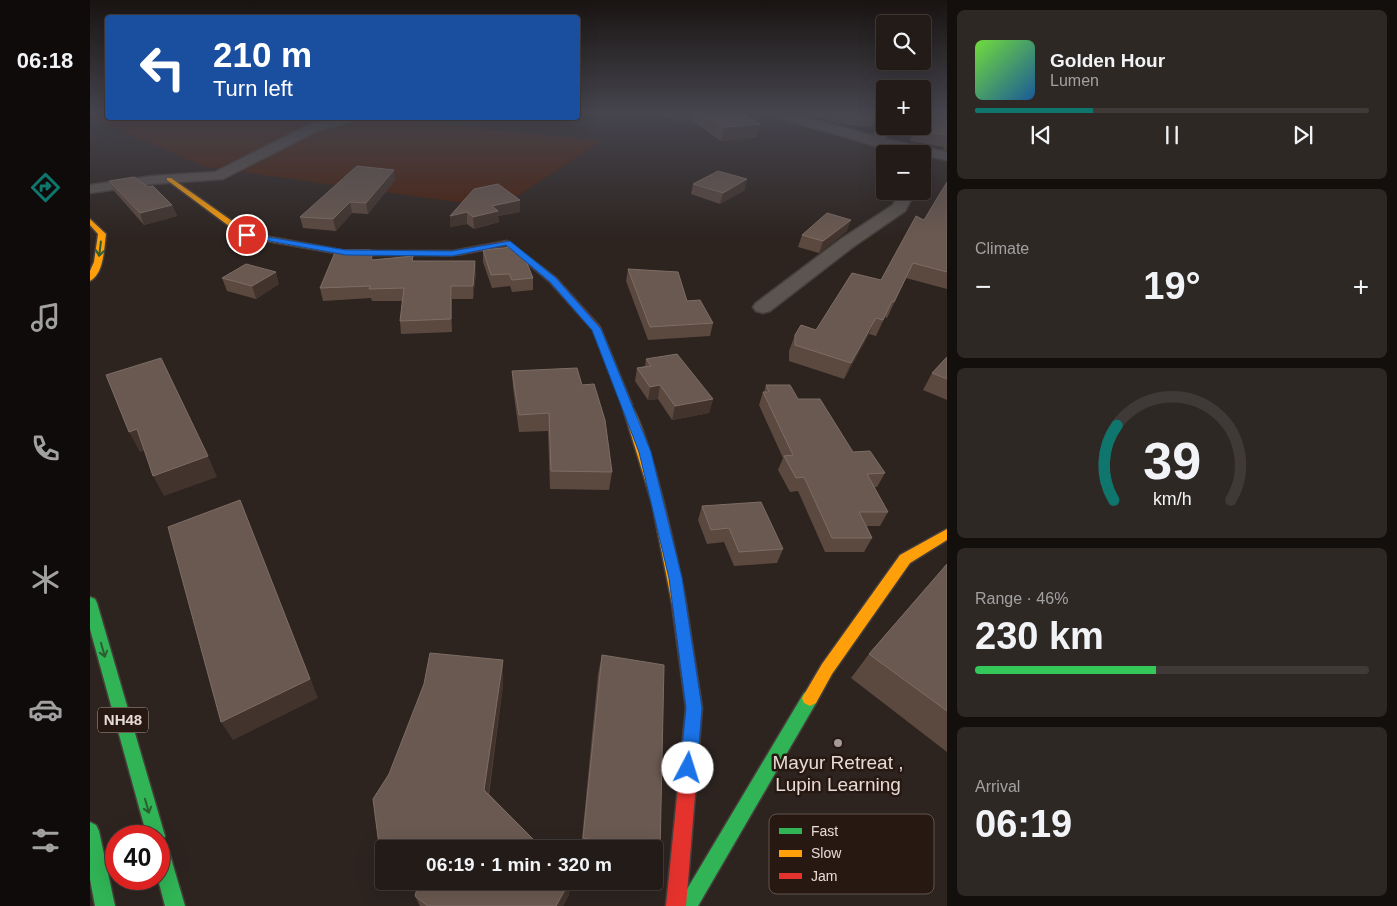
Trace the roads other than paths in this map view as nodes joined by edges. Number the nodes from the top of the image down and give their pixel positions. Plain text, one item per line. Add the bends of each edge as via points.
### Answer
1 (264, 153) edge
2 (919, 153) edge
3 (936, 158) edge
4 (169, 179) junction
5 (90, 189) edge
6 (904, 200) edge
7 (90, 221) edge
8 (90, 279) edge
9 (763, 307) dead end
10 (947, 534) edge
11 (90, 603) edge
12 (153, 825) edge
13 (90, 831) edge
14 (170, 888) edge
15 (105, 906) edge
16 (175, 906) edge
17 (676, 906) edge
18 (687, 906) edge

1 - 4 street via 218,176
2 - 3 street
4 - 5 street
4 - 17 main road via 247,235 346,253 452,253 507,243 553,280 597,329 645,452 682,615 694,708
6 - 9 street via 898,208
7 -> 8 main road via 102,234 98,262
10 - 18 main road via 905,559 827,669
11 -> 12 main road, NH48
13 - 15 main road
14 - 16 main road

